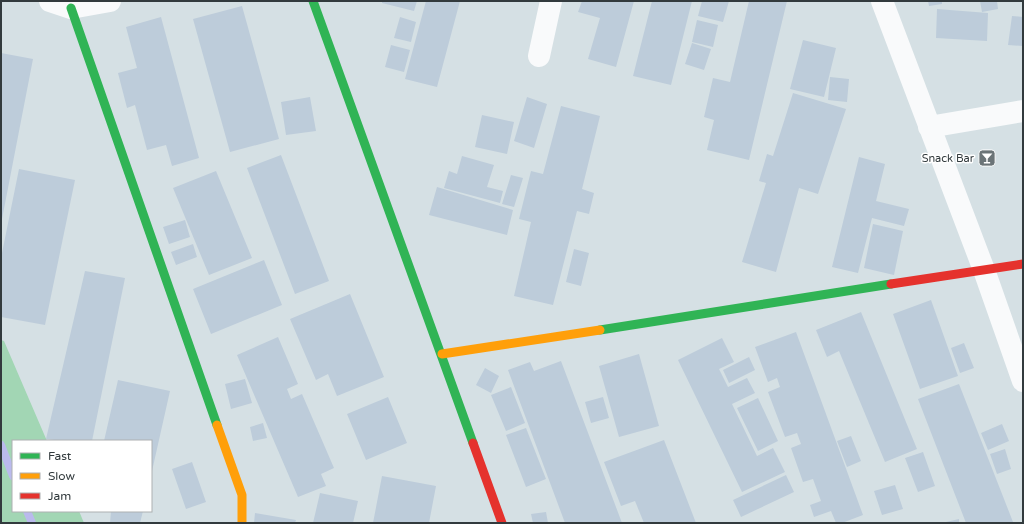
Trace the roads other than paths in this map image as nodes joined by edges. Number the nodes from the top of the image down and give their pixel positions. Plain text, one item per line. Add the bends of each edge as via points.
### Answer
1 (50, 1) edge
2 (110, 1) edge
3 (314, 1) edge
4 (551, 1) edge
5 (882, 1) edge
6 (71, 8) junction
7 (538, 56) dead end
8 (1023, 111) edge
9 (929, 127) junction
10 (1023, 264) edge
11 (984, 270) junction
12 (442, 354) junction
13 (1023, 381) edge
14 (242, 523) edge
15 (502, 523) edge

1 - 6 street
2 - 6 street
3 - 12 street
4 - 7 street
5 - 9 street
6 - 14 street via 242,495
8 - 9 street
9 - 11 street
10 - 11 street
11 - 12 street
11 - 13 street
12 - 15 street

